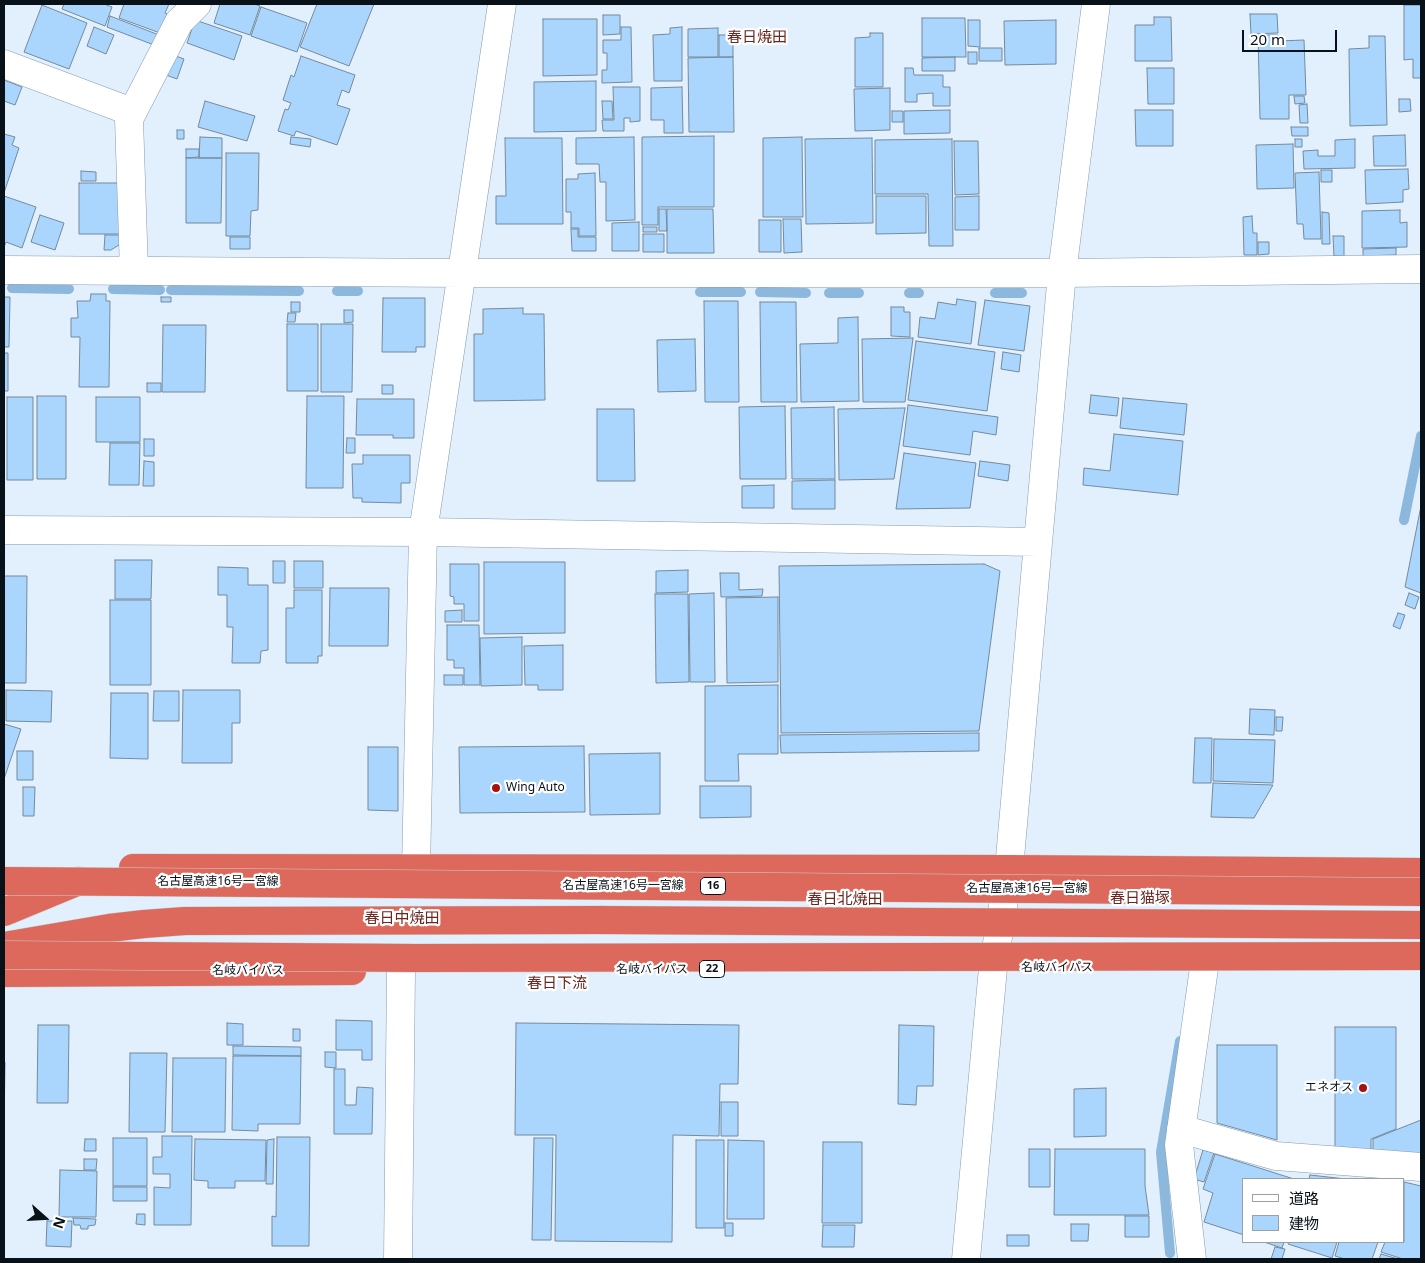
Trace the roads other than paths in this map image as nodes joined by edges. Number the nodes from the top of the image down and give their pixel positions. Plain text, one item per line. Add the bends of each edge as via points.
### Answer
1 (197, 4) edge
2 (502, 4) edge
3 (1096, 4) edge
4 (4, 64) edge
5 (132, 112) junction
6 (1421, 269) edge
7 (4, 270) edge
8 (134, 271) junction
9 (462, 273) junction
10 (1062, 273) junction
11 (4, 530) edge
12 (423, 532) junction
13 (1038, 542) junction
14 (4, 868) edge
15 (1009, 869) junction
16 (416, 870) junction
17 (1421, 872) edge
18 (4, 881) edge
19 (79, 881) junction
20 (1421, 892) edge
21 (4, 912) edge
22 (1421, 925) edge
23 (4, 946) edge
24 (4, 955) edge
25 (1421, 956) edge
26 (1421, 967) edge
27 (993, 968) junction
28 (1204, 968) junction
29 (402, 970) junction
30 (4, 973) edge
31 (1181, 1129) junction
32 (1421, 1167) edge
33 (398, 1259) edge
34 (966, 1259) edge
35 (1192, 1259) edge

1 - 5 street via 178,22
2 - 9 street
3 - 10 street
4 - 5 street
5 - 8 street via 129,119
6 - 10 street
7 - 8 street
8 - 9 street
9 - 10 street
9 - 12 street
10 - 13 street
11 - 12 street
12 - 13 street
12 - 16 street
13 - 15 street
14 - 16 highway
15 - 16 highway
15 - 17 highway
15 - 27 street
18 - 19 highway, 名古屋高速16号一宮線 / 16, bridge
19 - 20 highway, 名古屋高速16号一宮線 / 16, bridge
19 - 21 highway
22 - 23 highway, bridge via 185,921 109,928
24 - 25 highway, bridge via 417,958
26 - 28 highway, 名岐バイパス / 22
27 - 28 highway, 名岐バイパス / 22
27 - 29 highway, 名岐バイパス / 22
27 - 34 street
28 - 31 street
29 - 30 highway, 名岐バイパス / 22
29 - 33 street
31 - 32 street via 1276,1156
31 - 35 street via 1179,1145

